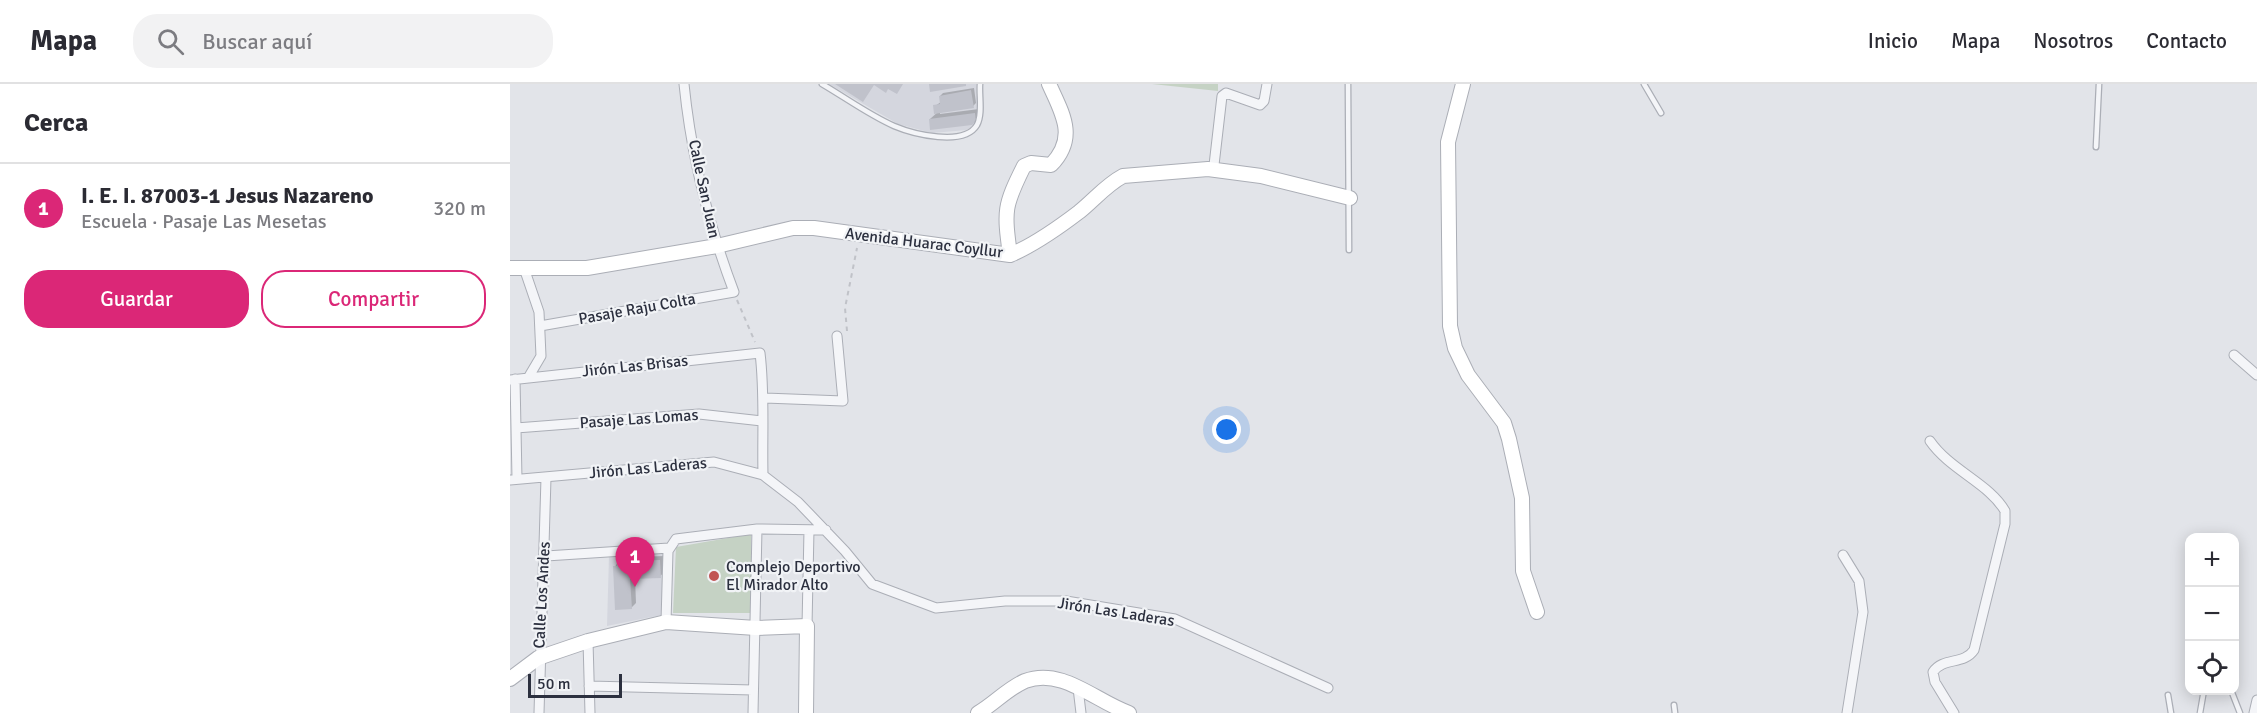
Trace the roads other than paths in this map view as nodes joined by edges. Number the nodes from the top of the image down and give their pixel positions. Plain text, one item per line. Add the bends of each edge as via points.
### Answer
1 (684, 84) edge
2 (822, 84) edge
3 (980, 84) edge
4 (1049, 84) edge
5 (1267, 84) edge
6 (1348, 84) edge
7 (1463, 84) edge
8 (1644, 84) edge
9 (2099, 84) edge
10 (1661, 113) dead end
11 (2096, 147) dead end
12 (1208, 169) junction
13 (1350, 198) junction
14 (717, 246) junction
15 (1349, 250) dead end
16 (1010, 255) junction
17 (517, 268) edge
18 (734, 292) joint
19 (540, 326) junction
20 (837, 336) road end
21 (2234, 355) dead end
22 (2257, 375) edge
23 (528, 378) junction
24 (512, 379) edge
25 (765, 398) junction
26 (762, 421) junction
27 (516, 428) junction
28 (1930, 441) dead end
29 (763, 475) junction
30 (546, 478) junction
31 (514, 479) edge
32 (757, 529) junction
33 (809, 530) junction
34 (826, 530) junction
35 (669, 548) junction
36 (1844, 555) dead end
37 (546, 556) junction
38 (1537, 612) dead end
39 (666, 622) junction
40 (807, 626) junction
41 (756, 628) junction
42 (588, 641) junction
43 (538, 658) junction
44 (510, 679) edge
45 (589, 686) junction
46 (1078, 688) junction
47 (1329, 688) dead end
48 (753, 690) junction
49 (2168, 695) dead end
50 (2203, 695) edge
51 (2233, 695) edge
52 (2257, 700) edge
53 (1674, 705) dead end
54 (539, 713) edge
55 (590, 713) edge
56 (753, 713) edge
57 (806, 713) edge
58 (978, 713) edge
59 (1081, 713) edge
60 (1129, 713) edge
61 (1676, 713) edge
62 (1847, 713) edge
63 (1954, 713) edge
64 (2171, 713) edge
65 (2200, 713) edge
66 (2240, 713) edge
67 (2254, 713) edge

1 - 14 street, Calle San Juan via 686,109
2 - 3 lane via 895,127 955,138 968,134 977,125
4 - 16 main road via 1066,120 1065,131 1056,159 1051,165 1024,165 1006,203
5 - 12 street via 1260,105 1226,93 1222,96 1214,165
6 - 13 lane
7 - 38 main road via 1448,142 1451,334 1468,375 1504,423 1509,439 1522,498 1522,571
8 - 10 lane
9 - 11 lane
12 - 13 main road, Avenida Huarac Coyllur via 1261,176
12 - 16 main road, Avenida Huarac Coyllur via 1123,176 1079,212
13 - 15 lane
14 - 16 main road, Avenida Huarac Coyllur via 793,228
14 - 17 main road, Avenida Huarac Coyllur via 587,268
14 - 18 street, Calle San Juan
17 - 19 street via 539,312
18 - 19 street, Pasaje Raju Colta
19 - 23 street via 541,356
20 - 25 street via 843,401
21 - 22 street
23 - 24 street, Jirón Las Brisas
23 - 25 street, Jirón Las Brisas via 760,353
24 - 27 street
25 - 26 street
26 - 27 street, Pasaje Las Lomas via 699,414
26 - 29 street
27 - 31 street
28 - 63 street via 1946,462 2005,511 1974,650 1965,659 1940,664 1933,672
29 - 30 street, Jirón Las Laderas via 714,462
29 - 34 street, Jirón Las Laderas
30 - 31 street, Jirón Las Laderas
30 - 37 street, Calle Los Andes
32 - 33 street
32 - 35 street via 676,539
32 - 41 street
33 - 34 street
33 - 40 street
34 - 47 street, Jirón Las Laderas via 872,584 936,608 1005,601 1066,602 1175,619
35 - 37 street
35 - 39 street
36 - 62 street via 1859,581 1863,612
37 - 43 street, Calle Los Andes
39 - 41 main road
39 - 42 main road
40 - 41 main road
40 - 57 main road
41 - 48 street
42 - 43 main road
42 - 45 street
43 - 44 main road
43 - 54 street, Calle Los Andes
45 - 48 street
45 - 55 street
46 - 58 main road via 1058,678 1023,682
46 - 59 street
46 - 60 main road
48 - 56 street
49 - 64 lane
50 - 65 lane
51 - 66 lane
52 - 67 street
53 - 61 lane

